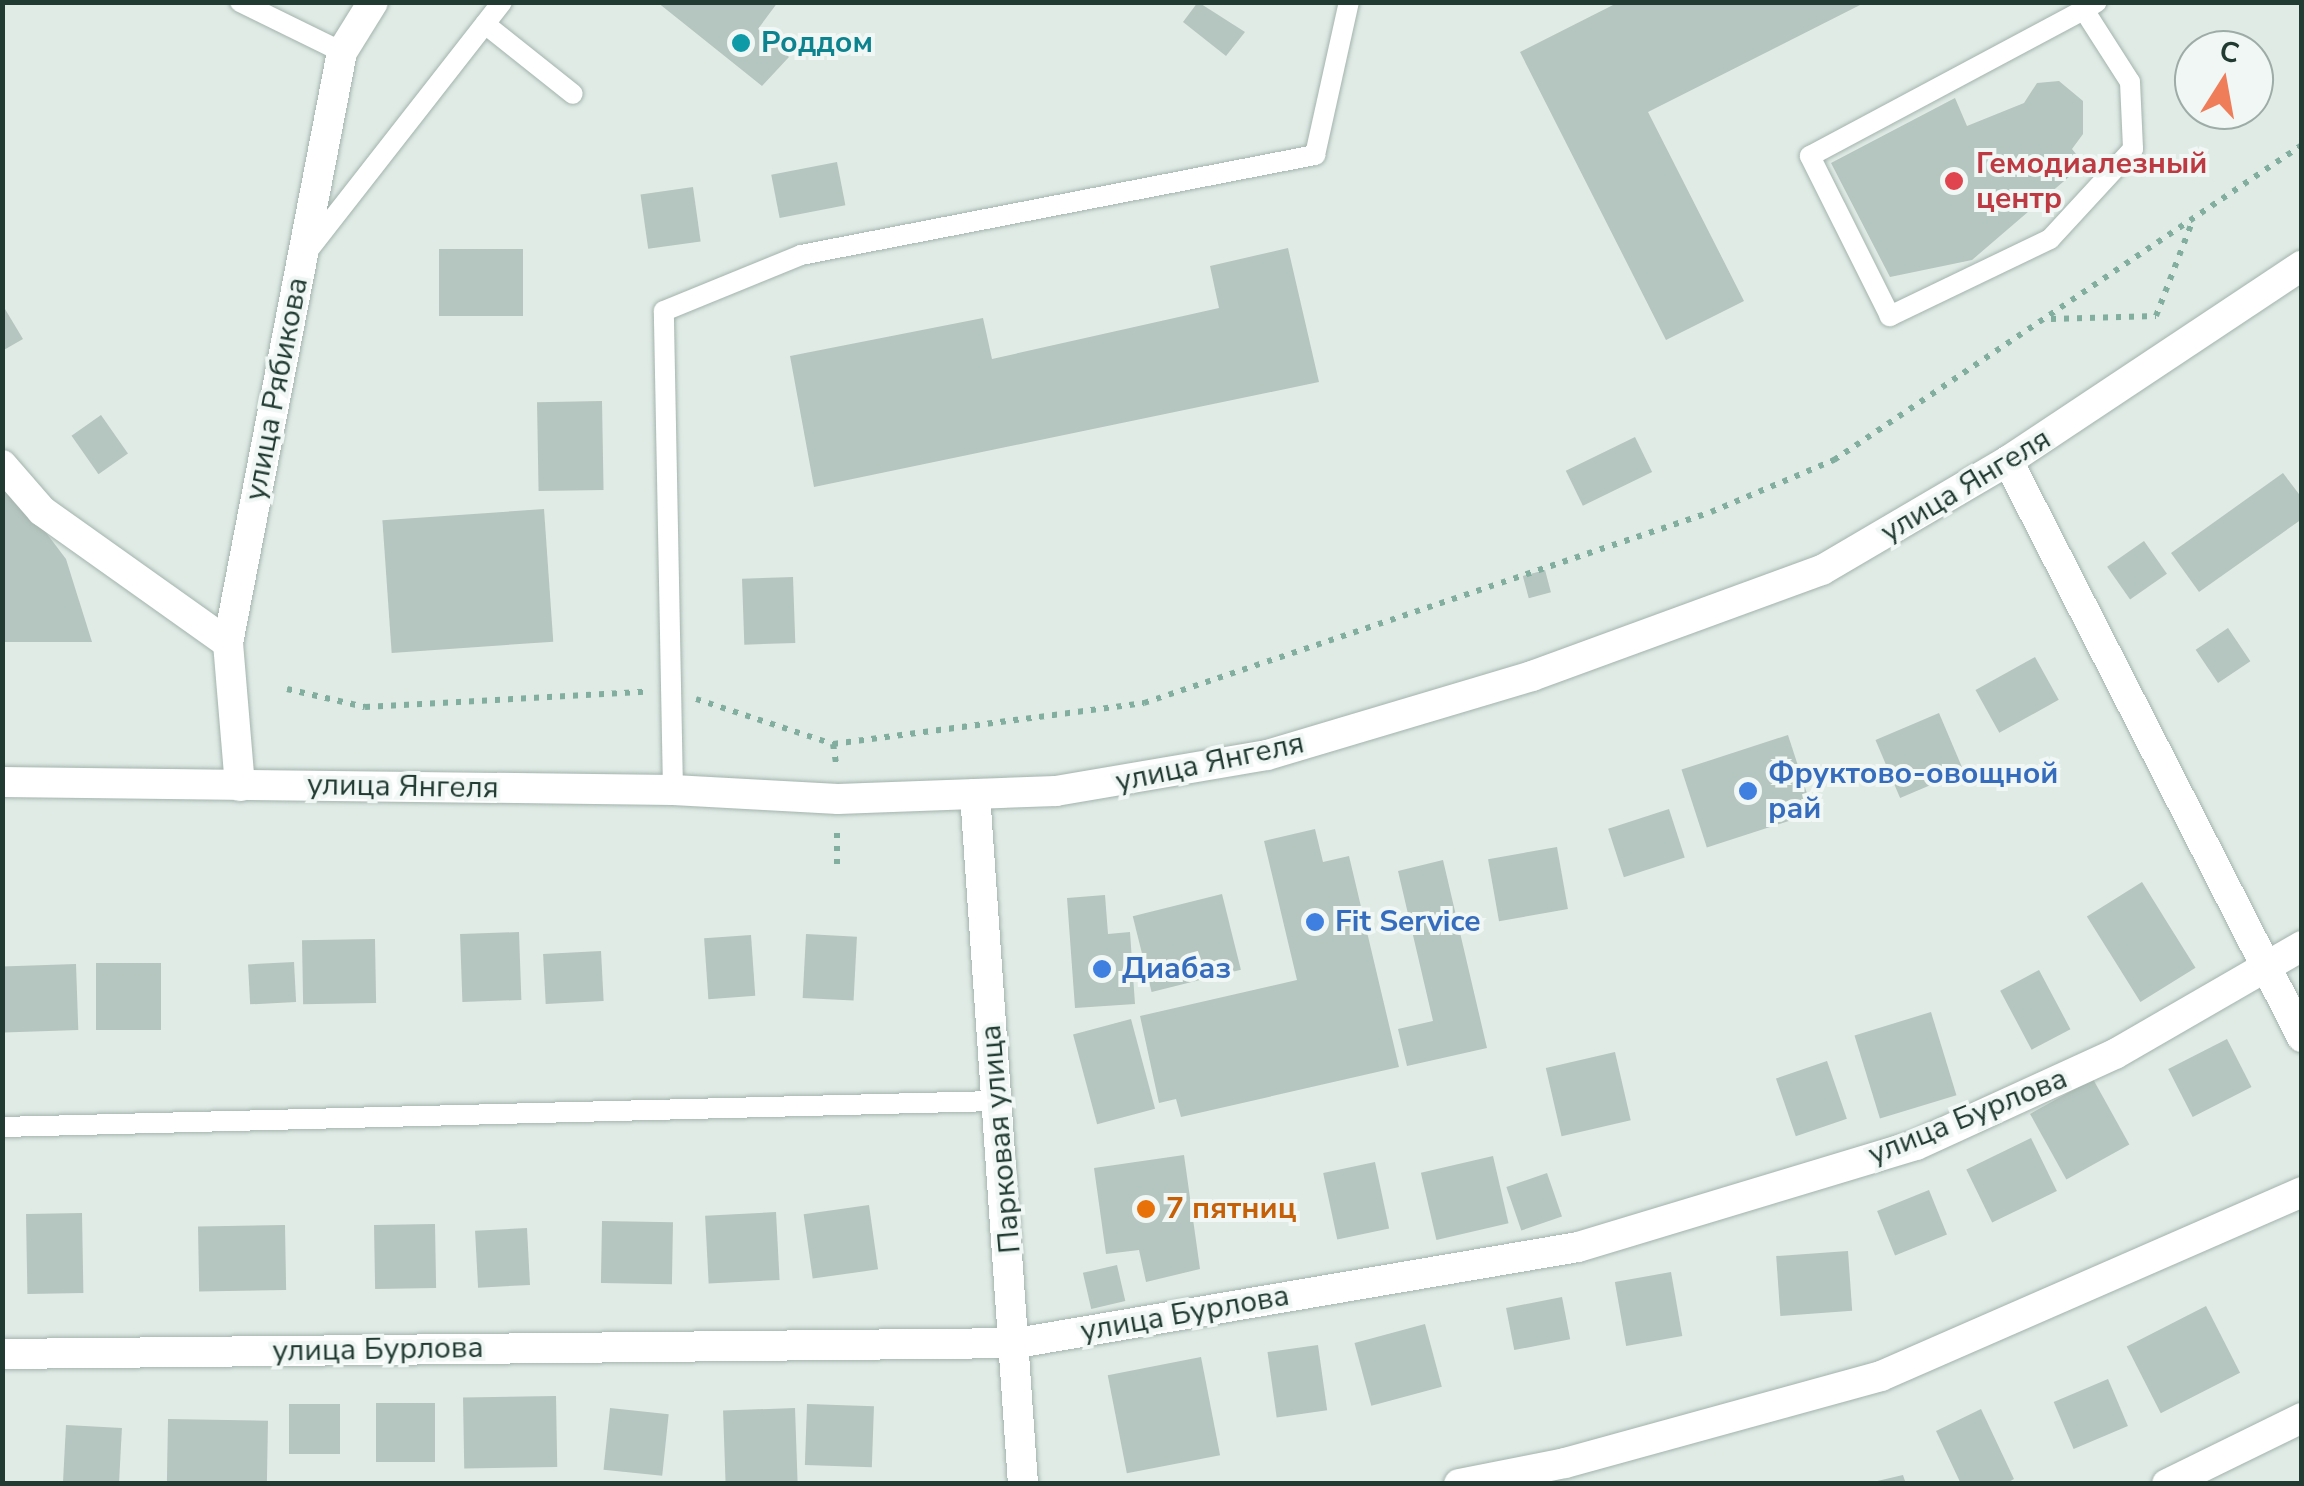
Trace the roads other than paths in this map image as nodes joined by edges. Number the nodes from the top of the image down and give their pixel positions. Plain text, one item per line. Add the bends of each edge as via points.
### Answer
1 (240, 2) edge
2 (373, 2) edge
3 (502, 2) edge
4 (1348, 2) edge
5 (2088, 7) edge
6 (485, 24) junction
7 (342, 52) junction
8 (573, 94) dead end
9 (302, 258) junction
10 (2302, 266) edge
11 (2008, 461) junction
12 (2, 466) edge
13 (228, 643) junction
14 (2, 782) edge
15 (240, 786) junction
16 (673, 790) junction
17 (975, 794) junction
18 (2302, 946) edge
19 (2265, 969) junction
20 (2302, 1037) edge
21 (997, 1100) junction
22 (2, 1127) edge
23 (2302, 1192) edge
24 (1018, 1343) junction
25 (2, 1354) edge
26 (2302, 1418) edge
27 (1023, 1484) edge
28 (1459, 1484) edge
29 (2167, 1484) edge

1 - 7 lane
2 - 7 street, улица Рябикова
3 - 6 lane
4 - 16 lane via 1316,155 802,255 664,311
5 - 5 lane via 1810,156 1890,316 2050,239 2133,148 2130,82
6 - 8 lane
6 - 9 lane
7 - 9 street, улица Рябикова
9 - 13 street, улица Рябикова
10 - 11 street, улица Янгеля
11 - 17 street, улица Янгеля via 1822,570 1532,676 1248,759 1131,782
11 - 19 street
12 - 13 street via 42,511
13 - 15 street, улица Рябикова
14 - 15 street, улица Янгеля
15 - 16 street, улица Янгеля
16 - 17 street, улица Янгеля via 838,799
17 - 21 street, Парковая улица
18 - 19 street, улица Бурлова
19 - 20 street
19 - 24 street, улица Бурлова via 2115,1054 1916,1144 1596,1242
21 - 22 lane
21 - 24 street, Парковая улица
23 - 28 street via 1881,1376 1566,1463
24 - 25 street, улица Бурлова
24 - 27 street, Парковая улица
26 - 29 street

